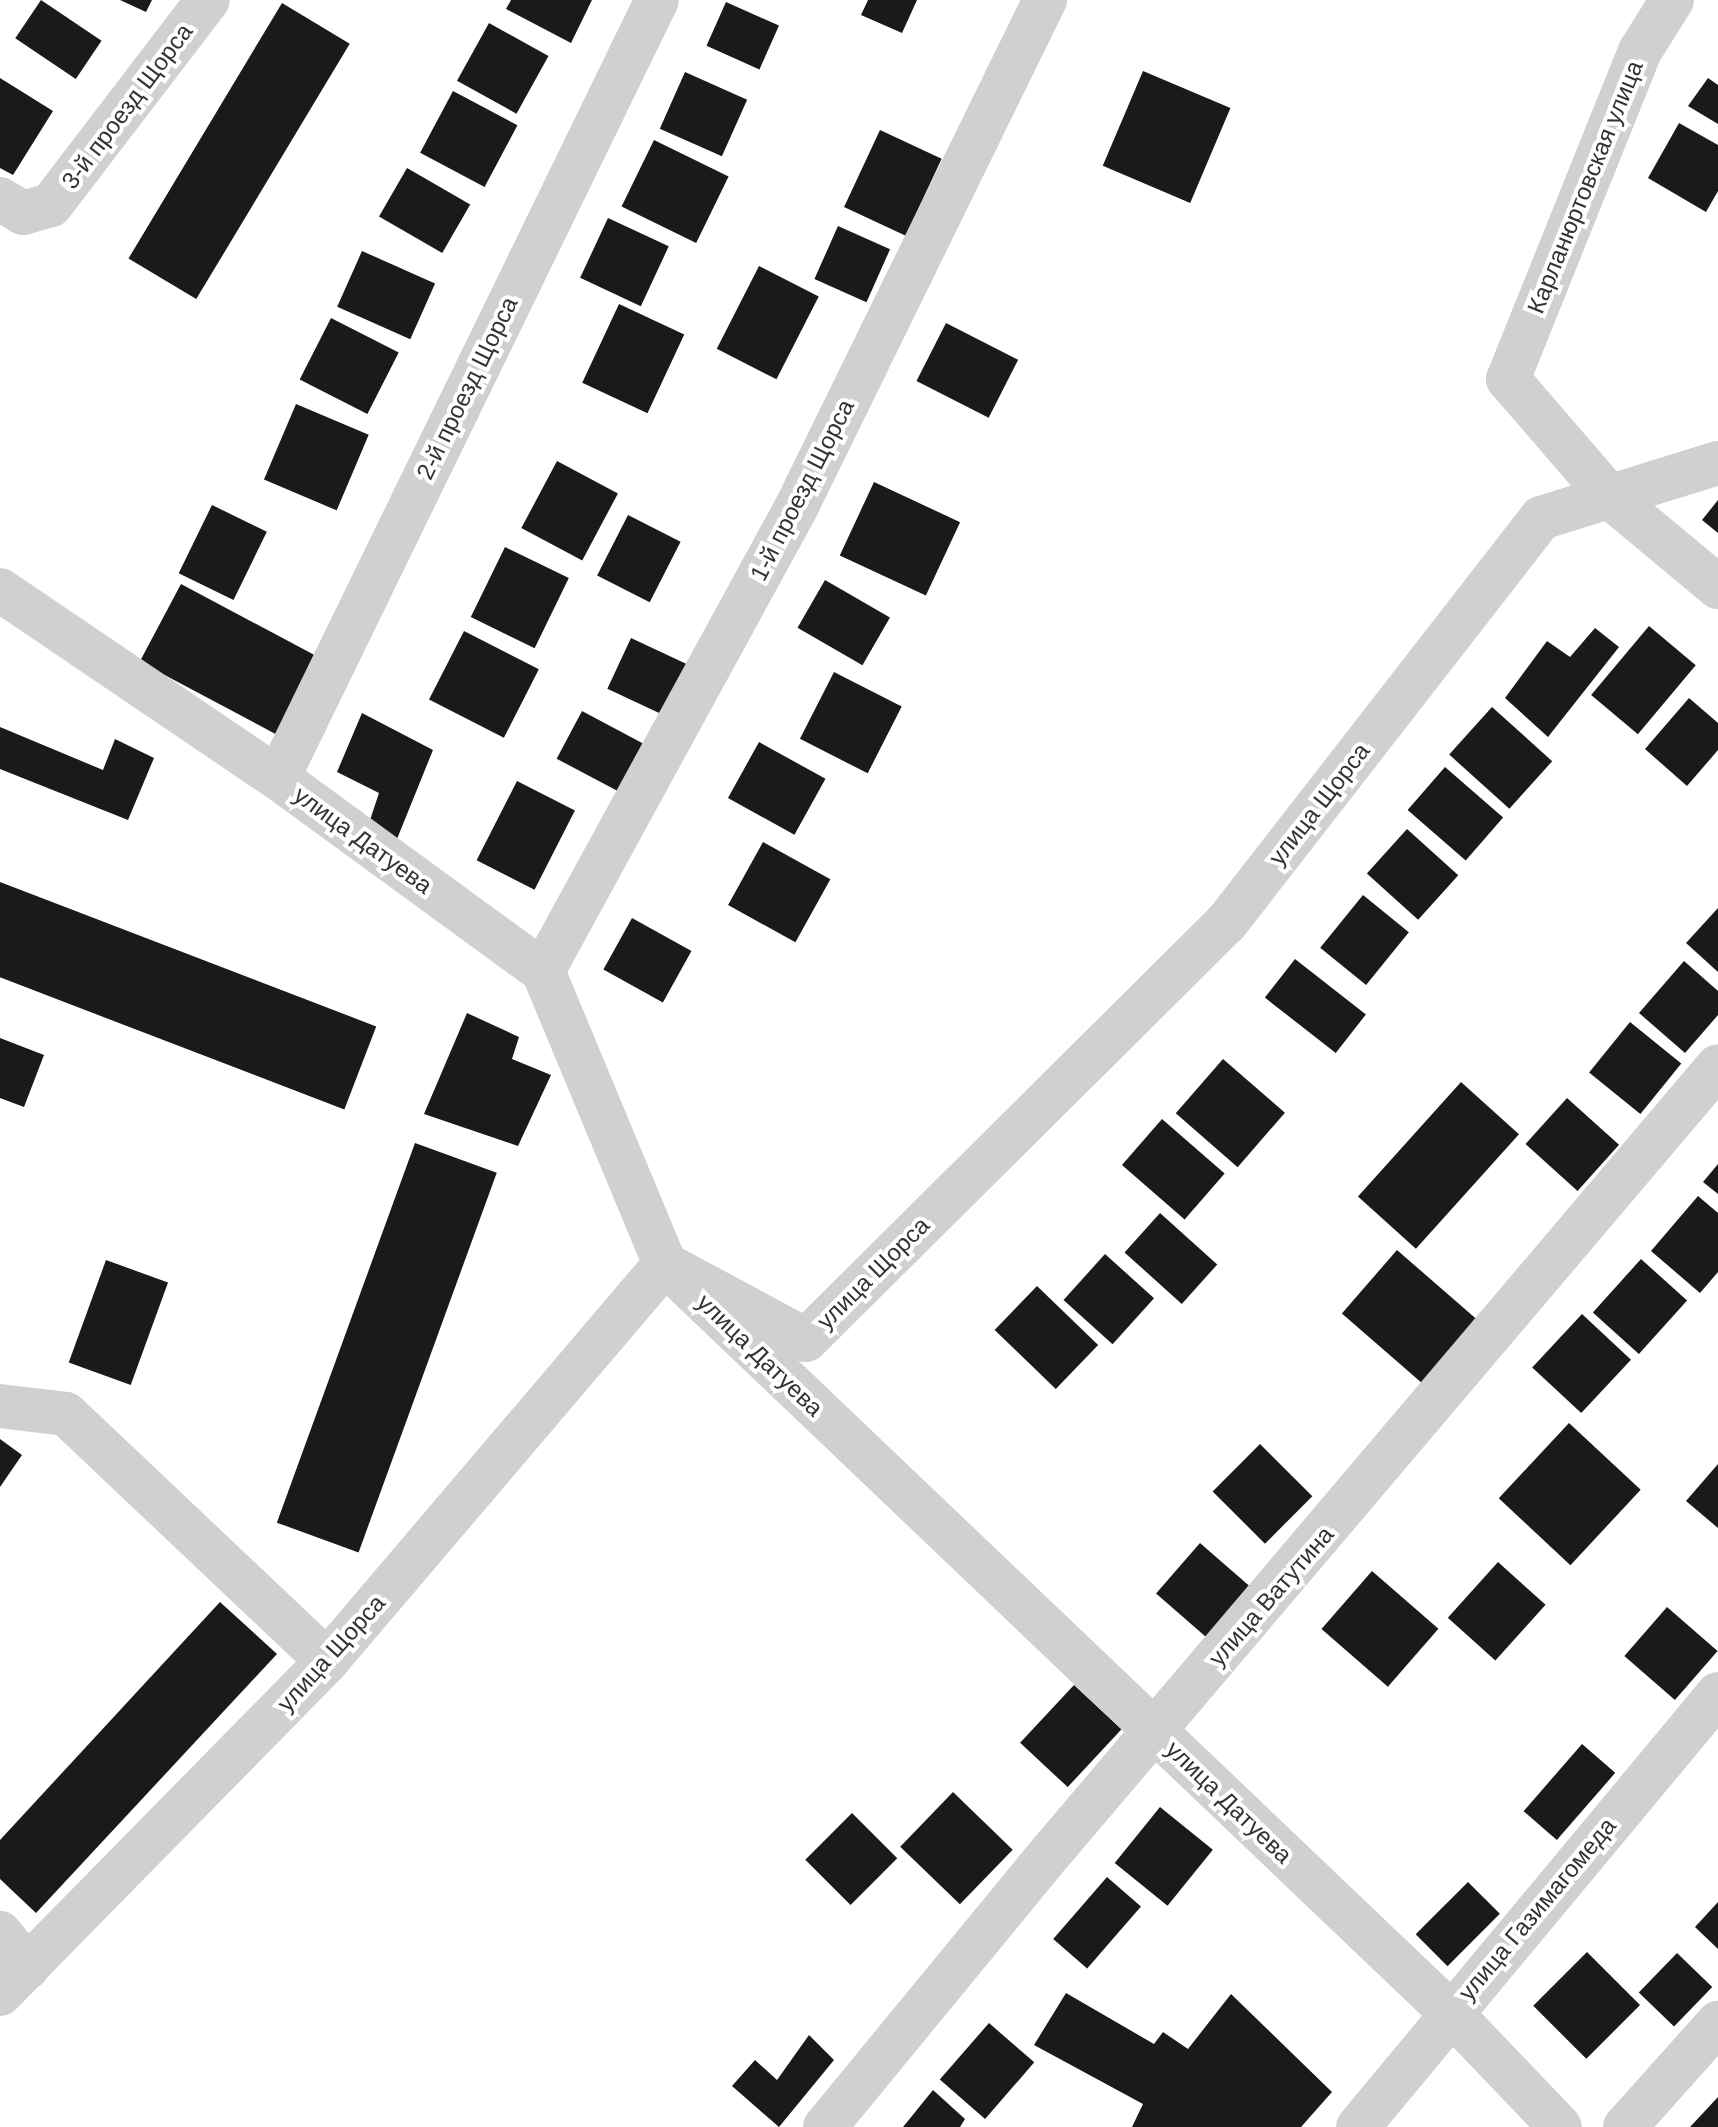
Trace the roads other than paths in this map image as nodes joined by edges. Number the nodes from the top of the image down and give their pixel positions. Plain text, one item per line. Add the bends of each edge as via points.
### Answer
1 (208, 0) edge
2 (657, 0) edge
3 (1045, 0) edge
4 (1672, 0) edge
5 (0, 199) edge
6 (1718, 463) edge
7 (1610, 497) junction
8 (1718, 587) edge
9 (0, 590) edge
10 (278, 778) junction
11 (543, 971) junction
12 (1718, 1066) edge
13 (665, 1264) junction
14 (0, 1406) edge
15 (327, 1661) junction
16 (1718, 1694) edge
17 (1155, 1731) junction
18 (0, 1933) edge
19 (14, 1981) edge
20 (1450, 2012) junction
21 (1718, 2023) edge
22 (825, 2127) edge
23 (1358, 2127) edge
24 (1560, 2127) edge
25 (1625, 2127) edge

1 - 5 street, 3-й проезд Щорса via 51,205 23,213
2 - 10 street, 2-й проезд Щорса
3 - 11 street, 1-й проезд Щорса via 796,508
4 - 7 street, Карланюртовская улица via 1640,51 1508,379
6 - 7 street, улица Щорса
7 - 8 street
7 - 13 street, улица Щорса via 1541,518 1227,922 806,1340
9 - 10 street, улица Датуева
10 - 11 street, улица Датуева
11 - 13 street, улица Датуева
12 - 17 street, улица Ватутина
13 - 15 street, улица Щорса
13 - 17 street, улица Датуева
14 - 15 street via 66,1414
15 - 19 street, улица Щорса
16 - 20 street, улица Газимагомеда
17 - 20 street, улица Датуева
17 - 22 street, улица Ватутина
18 - 19 street
20 - 23 street, улица Газимагомеда
20 - 24 street, улица Датуева
21 - 25 street

